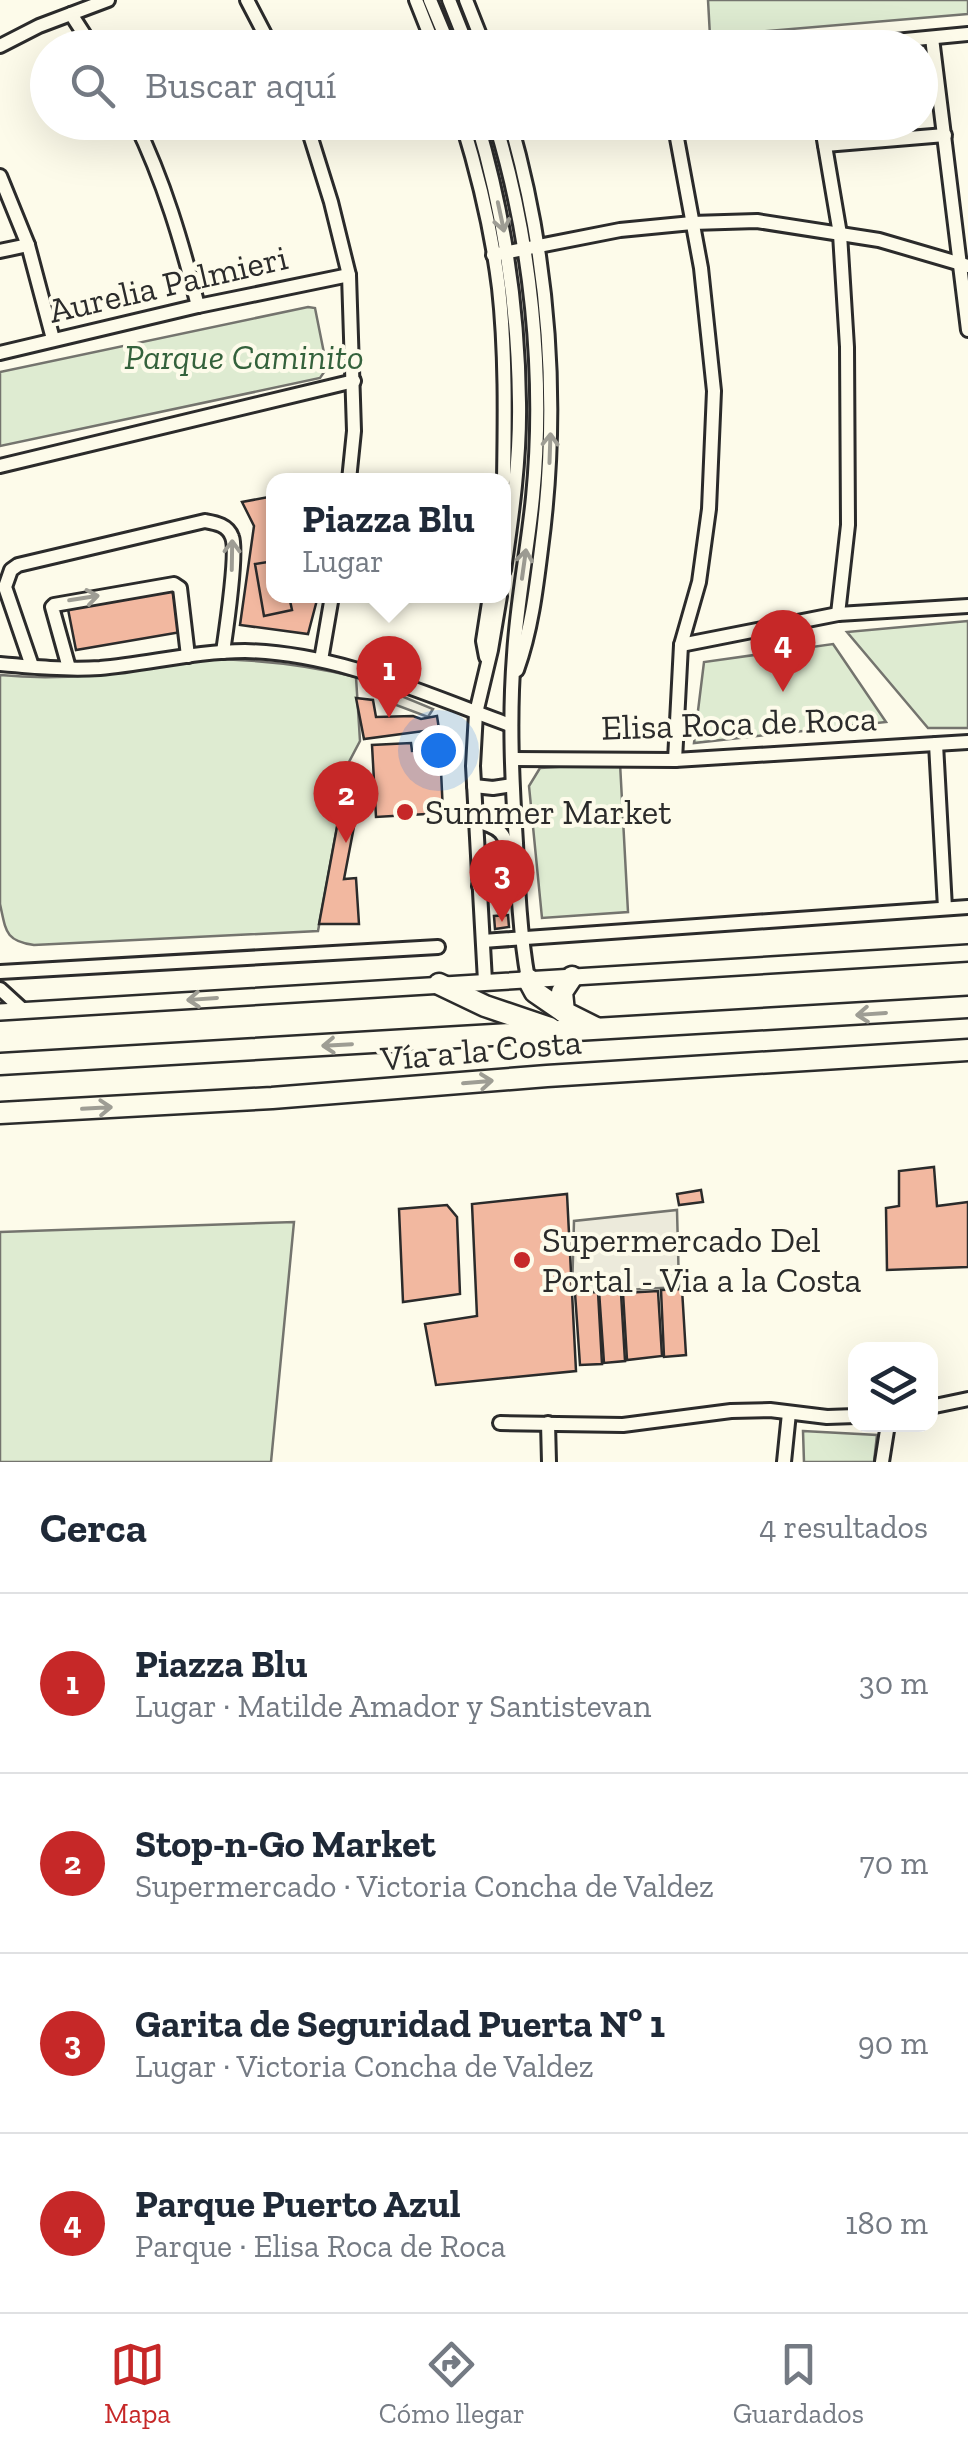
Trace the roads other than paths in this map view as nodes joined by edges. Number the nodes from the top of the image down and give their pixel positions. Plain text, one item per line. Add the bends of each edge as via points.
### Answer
1 (108, 0) edge
2 (247, 0) edge
3 (416, 0) edge
4 (430, 0) edge
5 (450, 0) edge
6 (466, 0) edge
7 (71, 14) junction
8 (31, 30) edge
9 (81, 30) edge
10 (263, 30) edge
11 (428, 30) edge
12 (442, 30) edge
13 (461, 30) edge
14 (478, 30) edge
15 (30, 31) edge
16 (968, 34) edge
17 (938, 37) edge
18 (0, 46) edge
19 (938, 86) edge
20 (944, 134) junction
21 (938, 135) edge
22 (144, 140) edge
23 (312, 140) edge
24 (467, 140) edge
25 (482, 140) edge
26 (501, 140) edge
27 (515, 140) edge
28 (677, 140) edge
29 (824, 140) edge
30 (879, 140) edge
31 (825, 145) junction
32 (0, 176) edge
33 (692, 223) junction
34 (840, 234) junction
35 (28, 245) junction
36 (532, 248) junction
37 (0, 252) edge
38 (500, 254) junction
39 (965, 265) edge
40 (349, 275) junction
41 (198, 306) junction
42 (968, 330) edge
43 (53, 340) junction
44 (0, 352) edge
45 (354, 381) junction
46 (0, 466) edge
47 (351, 473) edge
48 (504, 473) edge
49 (511, 518) edge
50 (331, 603) edge
51 (489, 603) edge
52 (499, 603) edge
53 (968, 606) edge
54 (838, 614) junction
55 (681, 645) junction
56 (223, 652) junction
57 (188, 656) junction
58 (321, 660) junction
59 (0, 664) edge
60 (488, 665) junction
61 (32, 666) junction
62 (69, 668) junction
63 (476, 712) junction
64 (510, 725) junction
65 (968, 742) edge
66 (936, 744) junction
67 (512, 759) junction
68 (675, 760) junction
69 (512, 785) junction
70 (474, 786) junction
71 (475, 821) junction
72 (518, 883) junction
73 (478, 886) junction
74 (968, 907) edge
75 (945, 908) junction
76 (521, 938) junction
77 (483, 941) junction
78 (438, 947) dead end
79 (968, 953) edge
80 (0, 972) edge
81 (572, 977) junction
82 (528, 979) junction
83 (485, 982) junction
84 (439, 984) junction
85 (0, 989) edge
86 (968, 1008) edge
87 (22, 1010) junction
88 (0, 1012) edge
89 (563, 1022) junction
90 (968, 1050) edge
91 (0, 1064) edge
92 (0, 1113) edge
93 (968, 1399) edge
94 (938, 1405) edge
95 (789, 1413) junction
96 (848, 1417) edge
97 (500, 1423) dead end
98 (548, 1423) junction
99 (887, 1432) edge
100 (549, 1462) edge
101 (784, 1462) edge
102 (882, 1462) edge

1 - 7 street
2 - 10 street
3 - 11 street
4 - 12 street
5 - 13 street
6 - 14 street
7 - 8 street
7 - 9 street
15 - 18 street
16 - 17 street
19 - 20 street
20 - 21 street
20 - 39 street
22 - 41 street via 178,228
23 - 40 street
24 - 38 street
25 -> 38 street
26 - 36 street
27 - 36 street
28 - 33 street
29 - 31 street
30 - 31 street
31 - 34 street
32 - 35 street
33 - 34 street via 757,221
33 - 36 street
33 - 55 street via 714,391 702,564
34 - 39 street
34 - 54 street via 848,525
35 - 37 street
35 - 43 street
36 - 38 street
64 -> 36 street via 536,445
38 - 48 street
38 - 49 street via 513,289 520,404
39 - 42 street
40 - 41 street, Aurelia Palmieri
40 - 45 street
41 - 43 street, Aurelia Palmieri
43 - 44 street, Aurelia Palmieri
45 - 46 street
45 - 47 street
50 - 58 street
51 - 60 street via 483,641
52 - 60 street
53 - 54 street
54 - 55 street
55 - 68 street
56 - 57 street
56 - 58 street
56 -> 61 street via 234,550 229,531 205,521 11,570 5,588
57 - 62 street
62 -> 57 street via 54,604 174,584 180,588
58 - 63 street
59 - 61 street
60 - 63 street
61 - 62 street
63 - 64 street
63 - 70 street
64 - 67 street
65 - 66 street, Elisa Roca de Roca
66 - 68 street, Elisa Roca de Roca
66 - 75 street
67 - 68 street, Elisa Roca de Roca
67 - 69 street
69 - 70 street
69 - 72 street
70 - 71 street
71 - 72 street via 504,835
71 - 73 street
72 - 73 street via 497,893
72 - 76 street
73 - 77 street
74 - 75 street
75 - 76 street
76 - 77 street
76 - 82 street
77 - 83 street
78 - 80 street
79 - 81 street, Vía a la Costa
81 - 82 street, Vía a la Costa
81 - 89 highway via 562,992
82 - 83 street, Vía a la Costa
82 - 89 highway
83 - 84 street, Vía a la Costa
84 -> 87 street, Vía a la Costa
84 - 89 highway via 485,1006
85 - 87 street
86 -> 89 highway, Vía a la Costa via 598,1029
87 - 88 street, Vía a la Costa
89 -> 91 highway, Vía a la Costa
92 -> 90 highway, Vía a la Costa
93 - 94 street
95 - 96 street
95 - 98 street via 731,1411 623,1425
95 - 101 street
97 - 98 street
98 - 100 street
99 - 102 street

